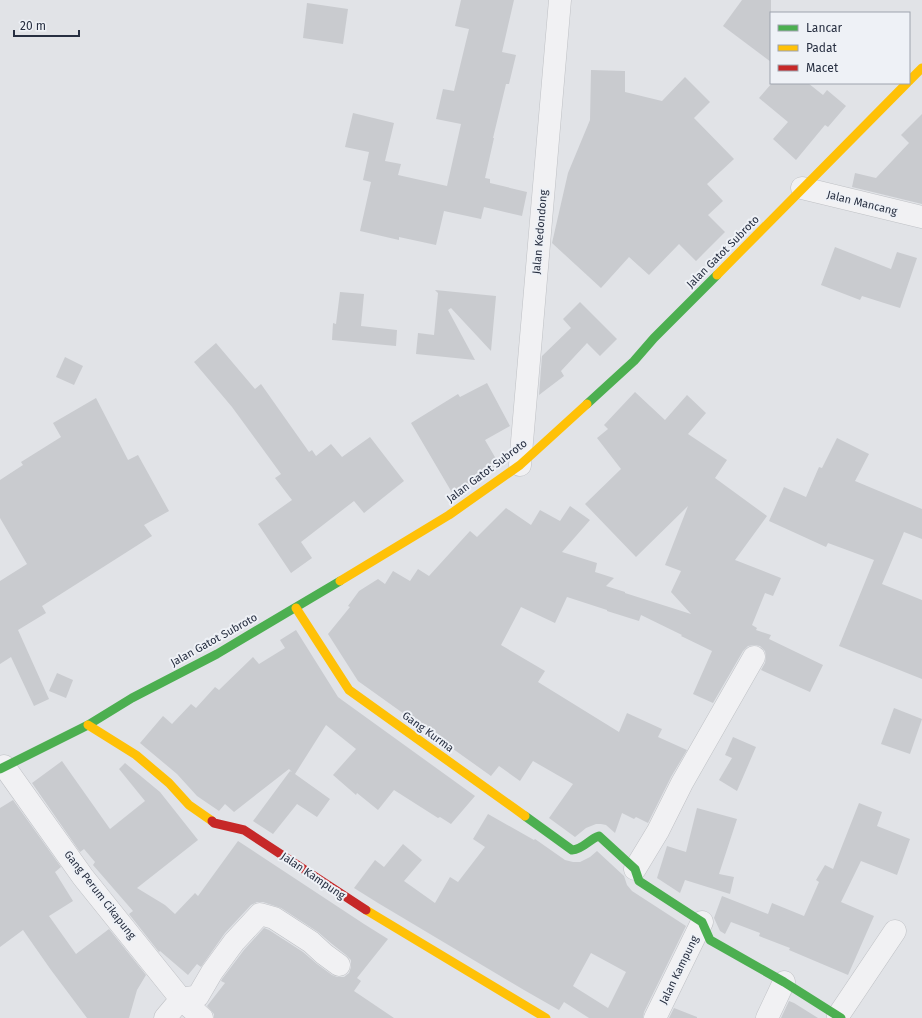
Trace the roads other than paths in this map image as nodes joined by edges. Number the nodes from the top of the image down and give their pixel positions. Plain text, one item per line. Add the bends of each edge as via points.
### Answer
1 (560, 0) edge
2 (922, 68) edge
3 (910, 80) edge
4 (906, 84) edge
5 (802, 188) junction
6 (922, 217) edge
7 (520, 465) junction
8 (296, 608) junction
9 (754, 657) dead end
10 (88, 725) junction
11 (2, 768) edge
12 (635, 869) junction
13 (702, 922) junction
14 (894, 932) dead end
15 (339, 965) dead end
16 (784, 982) junction
17 (181, 999) junction
18 (840, 1017) edge
19 (165, 1018) edge
20 (202, 1018) edge
21 (546, 1018) edge
22 (655, 1018) edge
23 (767, 1018) edge

1 - 7 street, Jalan Kedondong
2 - 3 street, Jalan Gatot Subroto
4 - 5 street, Jalan Gatot Subroto
5 - 6 street, Jalan Mancang
5 - 7 street, Jalan Gatot Subroto via 634,361
7 - 8 street, Jalan Gatot Subroto via 449,514
8 - 10 street, Jalan Gatot Subroto
8 - 12 street, Gang Kurma via 349,690 572,850 580,850 599,836
9 - 12 street
10 - 11 street, Jalan Gatot Subroto
10 - 21 street, Jalan Kampung via 136,755 169,783 188,805 214,823 244,830 371,914
11 - 17 street, Gang Perum Cikapung via 83,877
12 - 13 street via 639,881
13 - 16 street via 710,940
13 - 22 street, Jalan Kampung
14 - 18 street
15 - 17 street via 311,942 274,918 260,914 234,942 198,996
16 - 18 street
16 - 23 street
17 - 19 street
17 - 20 street, Gang Perum Cikapung

